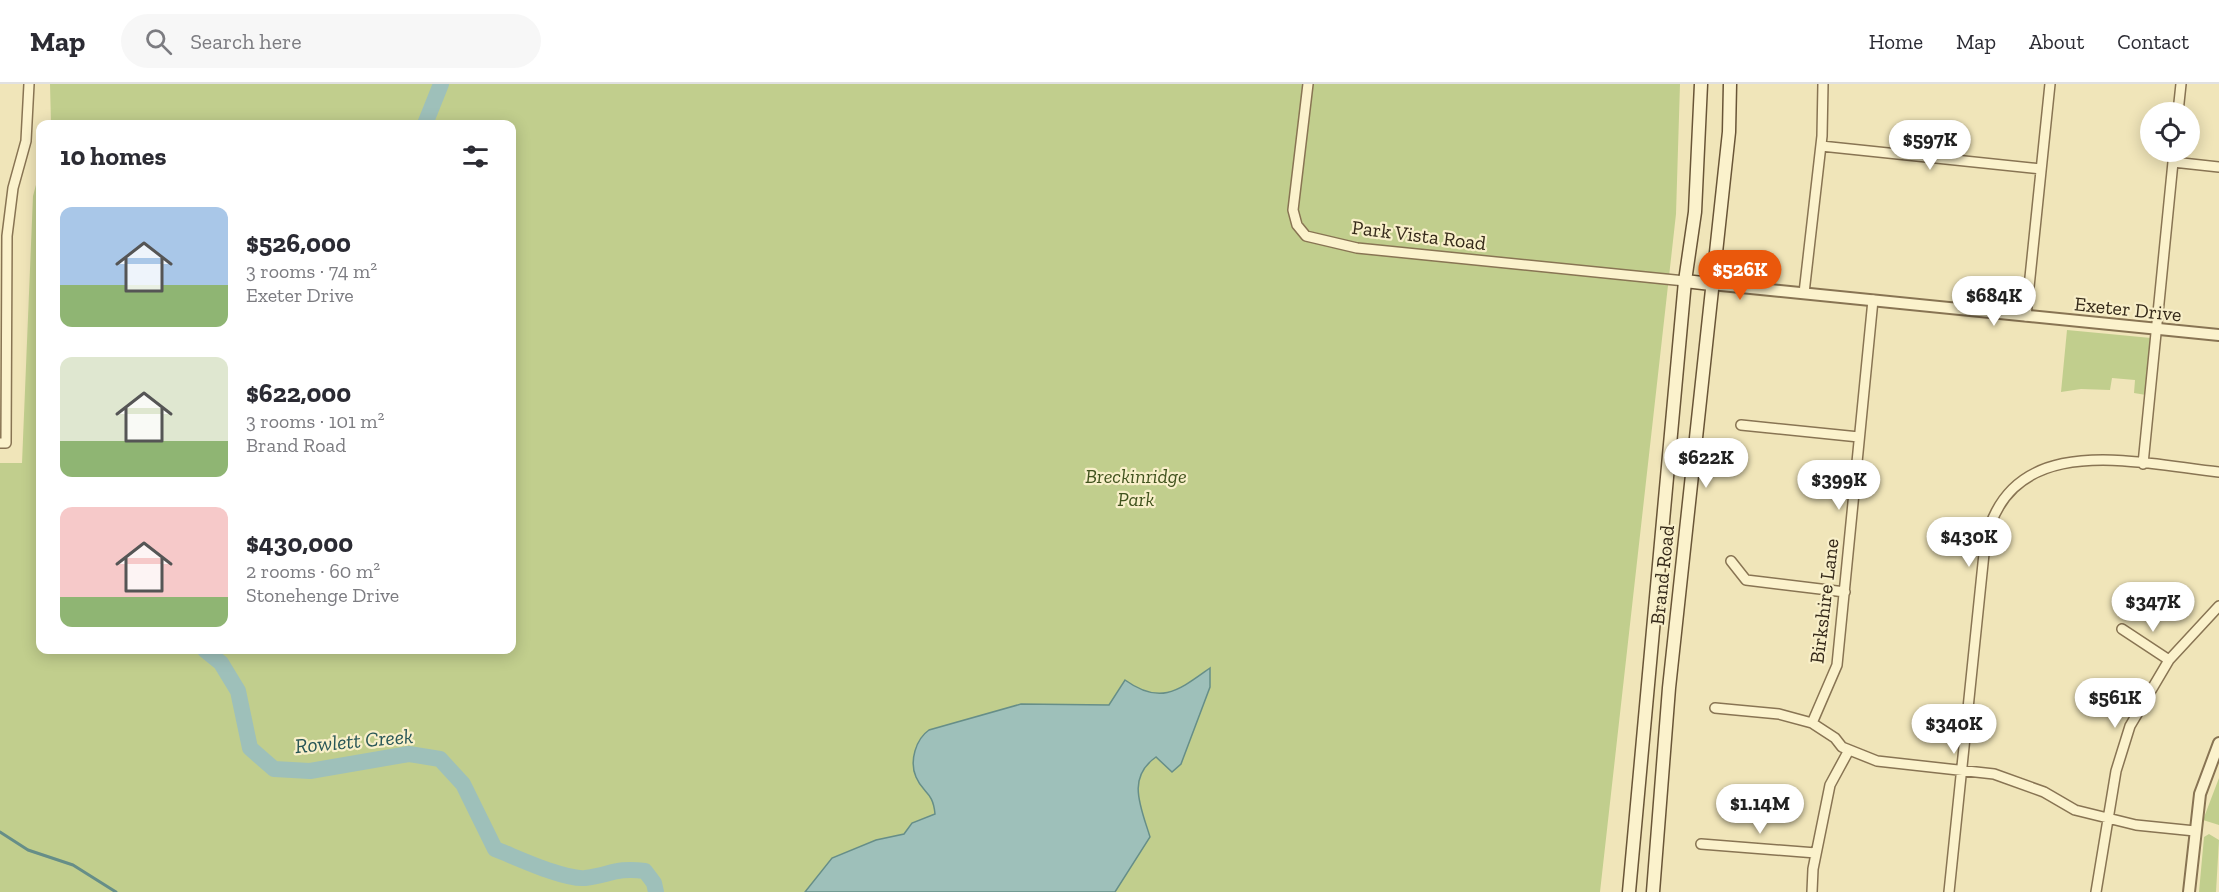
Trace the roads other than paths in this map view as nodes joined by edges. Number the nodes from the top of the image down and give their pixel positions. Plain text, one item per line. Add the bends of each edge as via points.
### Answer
1 (29, 84) edge
2 (1308, 84) edge
3 (1701, 84) edge
4 (1730, 84) edge
5 (1823, 84) edge
6 (2050, 84) edge
7 (2181, 84) edge
8 (2179, 102) edge
9 (1821, 146) junction
10 (2173, 162) joint
11 (2219, 167) edge
12 (2041, 169) junction
13 (1685, 281) junction
14 (1711, 284) junction
15 (1804, 293) junction
16 (1873, 300) junction
17 (2026, 316) junction
18 (2156, 330) junction
19 (2219, 335) edge
20 (1741, 425) dead end
21 (1859, 437) junction
22 (3, 443) edge
23 (2143, 464) junction
24 (2219, 472) edge
25 (1731, 561) dead end
26 (1845, 592) junction
27 (2219, 606) edge
28 (2122, 629) dead end
29 (2169, 660) junction
30 (1715, 708) dead end
31 (1812, 723) junction
32 (2219, 743) edge
33 (1849, 750) junction
34 (1962, 770) junction
35 (2106, 818) junction
36 (2194, 831) junction
37 (1701, 844) dead end
38 (1816, 853) junction
39 (1629, 892) edge
40 (1653, 892) edge
41 (1812, 892) edge
42 (1949, 892) edge
43 (2096, 892) edge
44 (2188, 892) edge

1 - 22 street via 26,141 11,197 7,236
2 - 13 street, Park Vista Road via 1293,210 1297,225 1306,236 1366,249
3 - 13 main road, Brand Road via 1695,212
4 - 14 main road, Brand Road via 1729,132
5 - 9 street
6 - 12 street
7 - 8 street
9 - 12 street
9 - 15 street
10 - 11 street
10 - 18 street
12 - 17 street
13 - 14 main road
13 - 39 main road, Brand Road
14 - 15 street, Exeter Drive
14 - 40 main road, Brand Road
15 - 16 street, Exeter Drive
16 - 17 street, Exeter Drive
16 - 21 street, Birkshire Lane
17 - 18 street, Exeter Drive
18 - 19 street, Exeter Drive
18 - 23 street
20 - 21 street
21 - 26 street, Birkshire Lane
23 - 24 street
23 - 34 street via 2091,459 2048,466 2025,477 1995,510 1985,544
25 - 26 street via 1746,580
26 - 31 street, Birkshire Lane via 1837,665
27 - 29 street
28 - 29 street
29 - 35 street via 2130,726
30 - 31 street via 1779,714
31 - 33 street
32 - 36 street via 2200,794
33 - 34 street via 1877,761
33 - 38 street via 1830,784
34 - 35 street via 2012,780 2075,810
34 - 42 street
35 - 36 street
35 - 43 street
36 - 44 street
37 - 38 street
38 - 41 street

